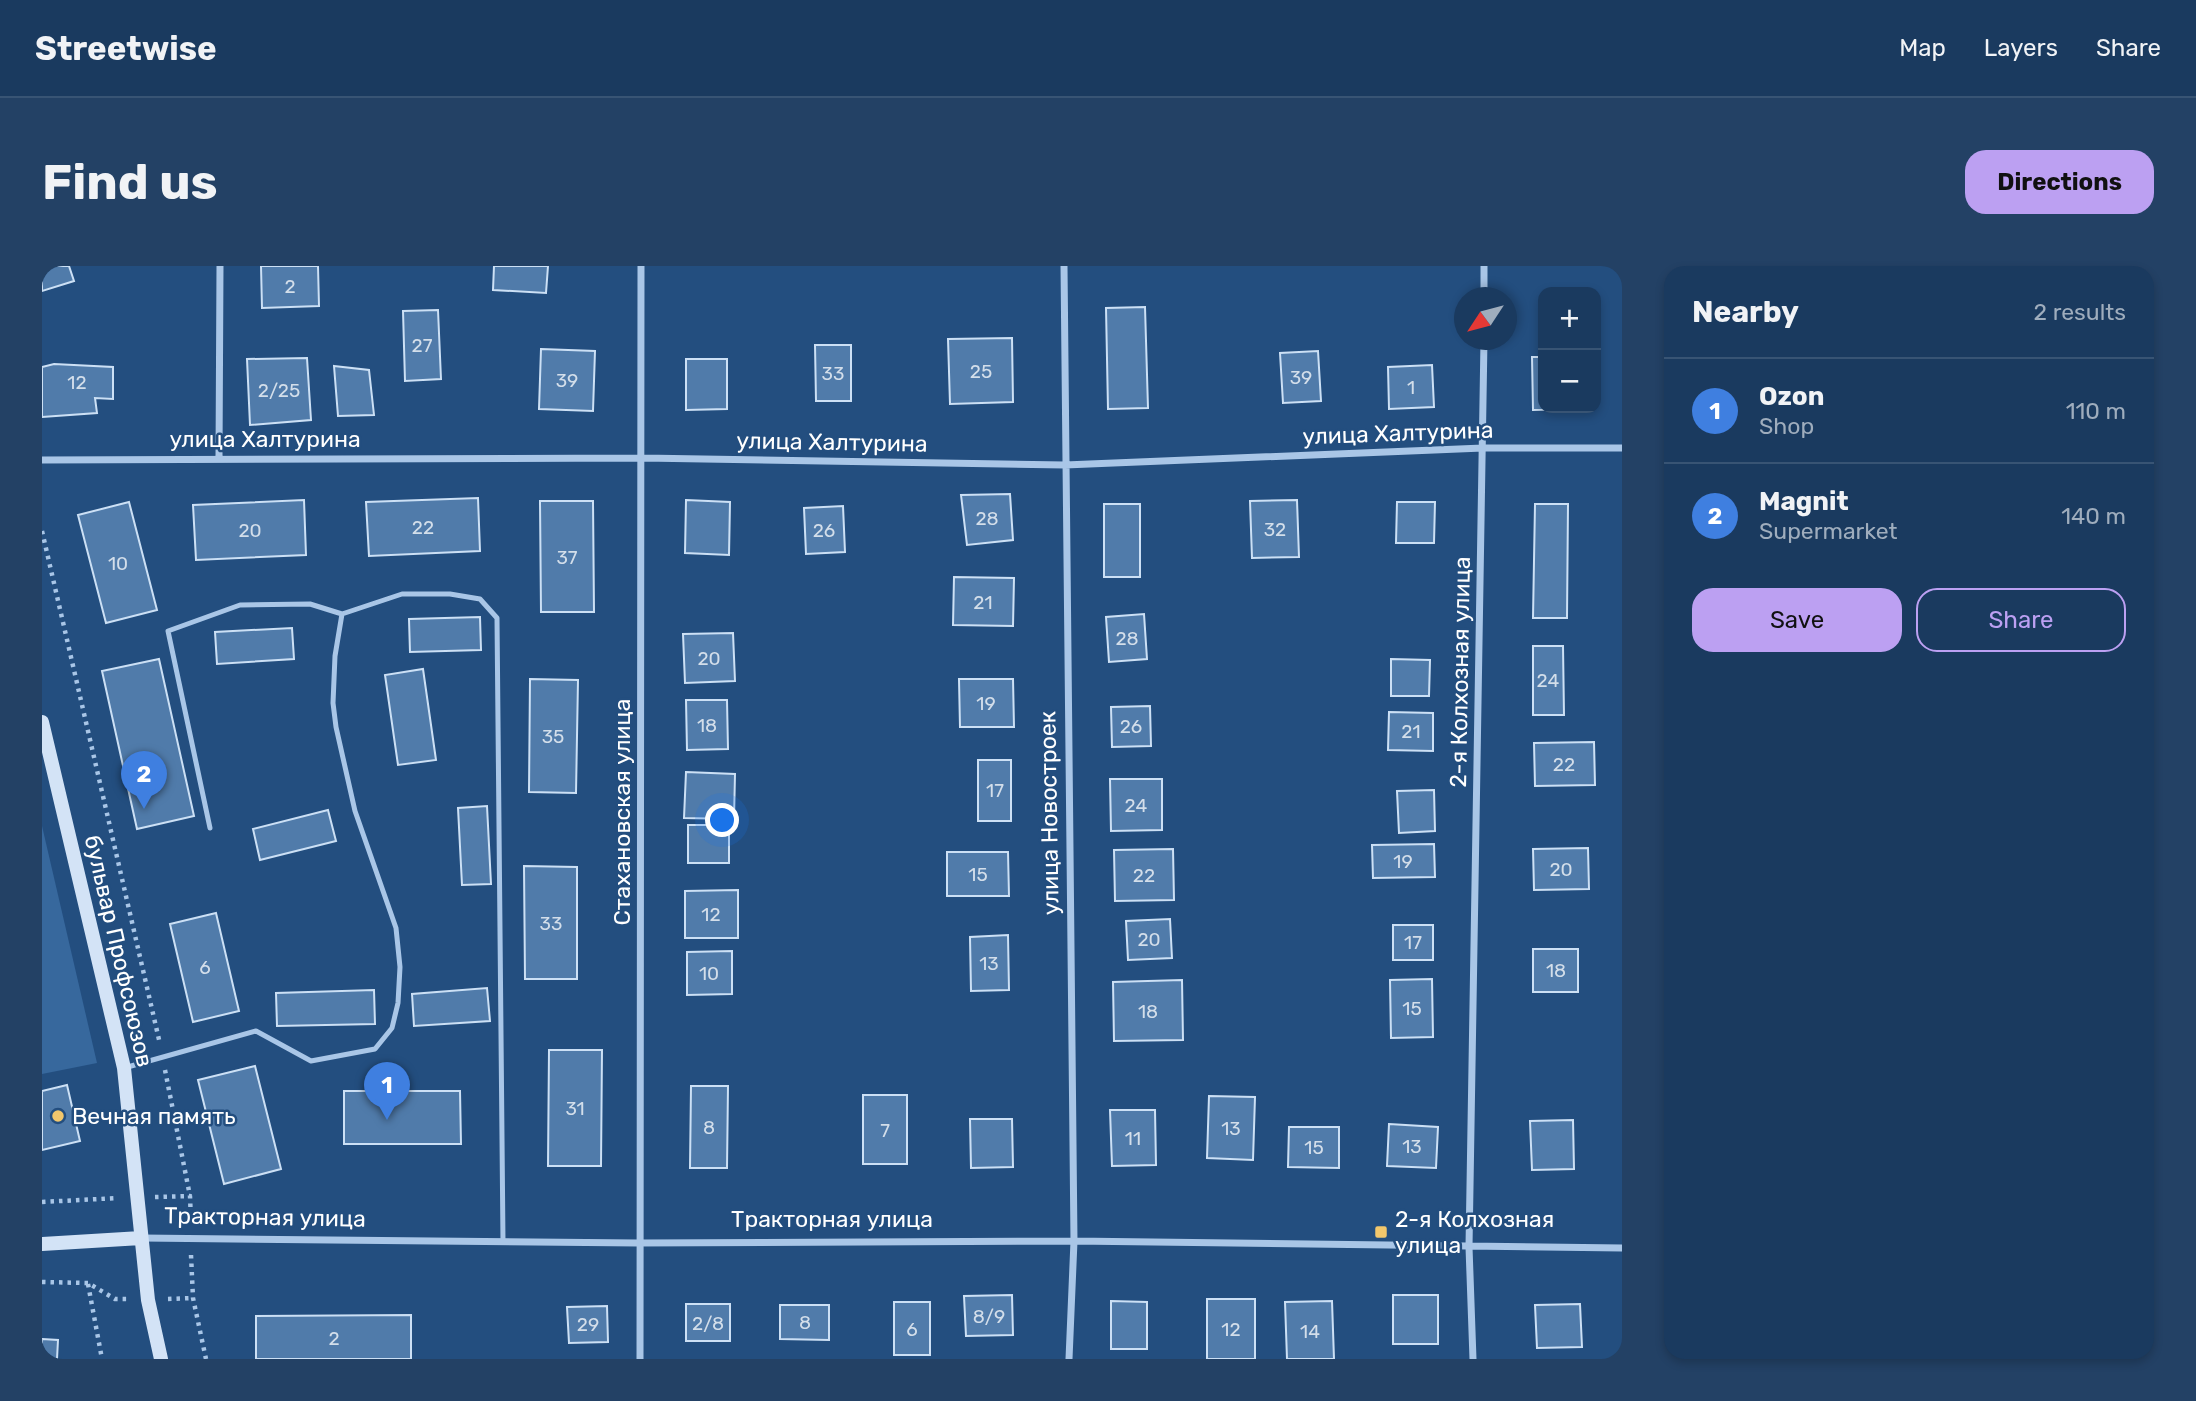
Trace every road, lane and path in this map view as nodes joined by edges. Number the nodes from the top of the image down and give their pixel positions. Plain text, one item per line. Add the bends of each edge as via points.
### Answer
1 (219, 266) edge
2 (641, 266) edge
3 (1064, 266) edge
4 (1484, 266) edge
5 (1484, 287) edge
6 (1484, 350) edge
7 (1483, 448) junction
8 (1622, 448) edge
9 (219, 457) junction
10 (643, 458) junction
11 (42, 460) edge
12 (1065, 465) junction
13 (42, 531) edge
14 (342, 614) junction
15 (42, 722) edge
16 (210, 828) dead end
17 (163, 1057) junction
18 (124, 1068) junction
19 (190, 1196) junction
20 (136, 1197) junction
21 (42, 1202) edge
22 (141, 1238) junction
23 (191, 1239) junction
24 (1073, 1241) junction
25 (503, 1242) junction
26 (638, 1242) junction
27 (42, 1244) edge
28 (1469, 1247) junction
29 (1622, 1248) edge
30 (42, 1282) edge
31 (88, 1283) junction
32 (193, 1298) junction
33 (148, 1300) junction
34 (102, 1359) edge
35 (161, 1359) edge
36 (206, 1359) edge
37 (640, 1359) edge
38 (1069, 1359) edge
39 (1473, 1359) edge

1 - 9 street
2 - 10 street, Стахановская улица
3 - 12 street, улица Новостроек
4 - 5 street
6 - 7 street, 2-я Колхозная улица
7 - 8 street, улица Халтурина
7 - 12 street, улица Халтурина
7 - 28 street, 2-я Колхозная улица
9 - 10 street, улица Халтурина
9 - 11 street, улица Халтурина
10 - 12 street, улица Халтурина
10 - 26 street, Стахановская улица
12 - 24 street, улица Новостроек
13 - 17 path
14 - 16 lane via 310,604 240,606 168,631
14 - 17 lane via 333,702 355,811 396,929 400,967 392,1028 375,1049 311,1061 256,1031
14 - 25 lane via 402,594 450,594 480,598 497,618
15 - 18 main road, бульвар Профсоюзов
17 - 18 lane
17 - 19 path
18 - 20 main road, бульвар Профсоюзов
19 - 20 path
19 - 23 path
20 - 21 path
20 - 22 main road, бульвар Профсоюзов
22 - 23 street, Тракторная улица
22 - 27 main road, Тракторная улица
22 - 33 main road, бульвар Профсоюзов
23 - 25 street, Тракторная улица
23 - 32 path
24 - 26 street, Тракторная улица
24 - 28 street, Тракторная улица
24 - 38 street, улица Новостроек
25 - 26 street, Тракторная улица
26 - 37 street, Стахановская улица
28 - 29 street, Тракторная улица
28 - 39 street, 2-я Колхозная улица
30 - 31 path
31 - 33 path via 115,1299
31 - 34 path
32 - 33 path
32 - 36 path
33 - 35 main road, бульвар Профсоюзов

